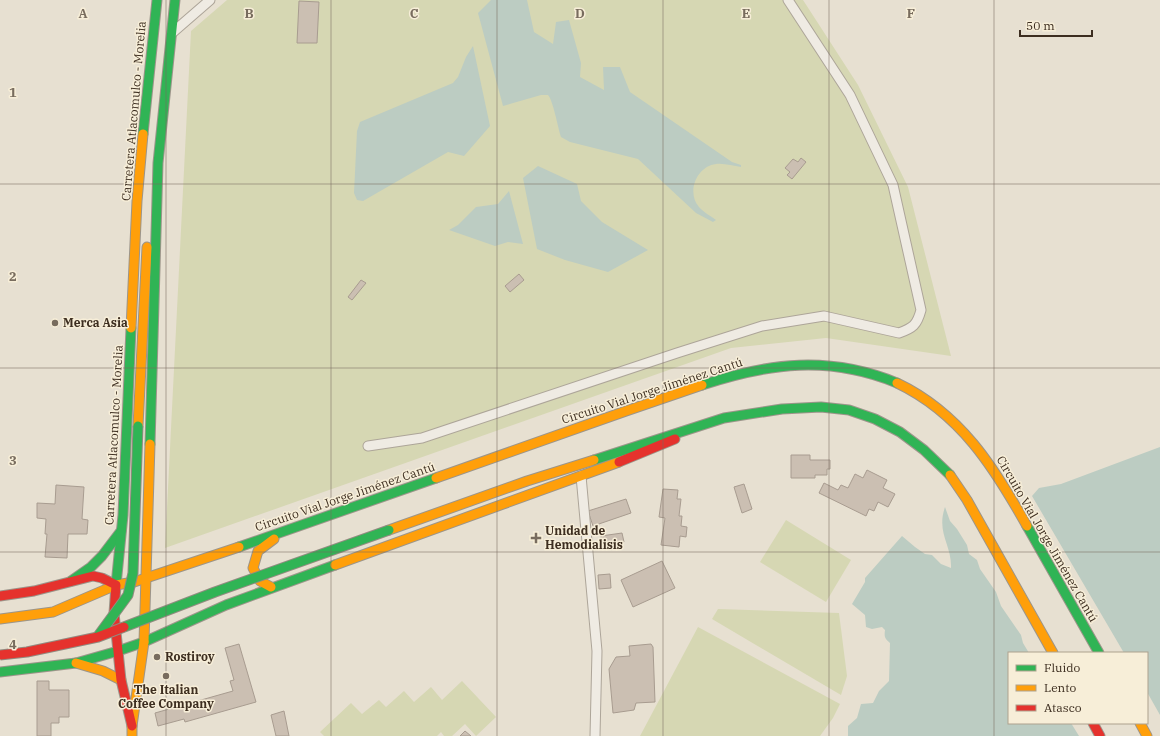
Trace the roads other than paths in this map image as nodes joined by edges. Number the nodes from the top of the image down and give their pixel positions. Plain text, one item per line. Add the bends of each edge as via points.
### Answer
1 (157, 0) edge
2 (175, 0) edge
3 (210, 0) edge
4 (788, 0) edge
5 (172, 33) junction
6 (158, 163) junction
7 (724, 418) junction
8 (368, 446) dead end
9 (581, 476) junction
10 (121, 531) junction
11 (285, 531) junction
12 (146, 578) junction
13 (71, 581) junction
14 (116, 585) junction
15 (272, 587) junction
16 (0, 596) edge
17 (0, 619) edge
18 (98, 637) junction
19 (144, 642) junction
20 (118, 651) junction
21 (1052, 652) edge
22 (1098, 652) edge
23 (0, 655) edge
24 (76, 663) junction
25 (0, 672) edge
26 (121, 680) junction
27 (1094, 724) edge
28 (1141, 724) edge
29 (132, 726) junction
30 (132, 736) edge
31 (595, 736) edge
32 (1100, 736) edge
33 (1147, 736) edge

1 - 10 main road, Carretera Atlacomulco - Morelia via 137,201
2 - 5 main road, Carretera Atlacomulco - Morelia
3 - 5 street
4 - 8 street via 850,94 893,184 921,310 919,320 910,329 899,333 824,316 762,326 422,438
5 - 6 main road, Carretera Atlacomulco - Morelia
6 - 12 main road, Carretera Atlacomulco - Morelia
6 - 18 main road, bridge via 145,269 133,572 128,595
7 - 9 main road
7 - 18 main road, bridge via 526,481 215,592
7 - 21 main road via 782,409 821,407 849,410 888,426 911,440 936,461 958,486
9 - 15 main road
9 - 31 street via 597,651
10 - 13 main road via 102,556
10 - 14 main road, Carretera Atlacomulco - Morelia
11 - 12 main road, Circuito Vial Jorge Jiménez Cantú
11 - 15 main road via 258,551 255,560 254,568 260,581
11 - 22 main road, Circuito Vial Jorge Jiménez Cantú via 650,402 737,374 793,364 864,370 912,391 943,413 971,440 995,470
12 - 14 main road, Circuito Vial Jorge Jiménez Cantú
12 - 19 main road, Carretera Atlacomulco - Morelia
13 - 14 main road via 93,576
13 - 16 main road via 34,592
14 - 17 main road, Circuito Vial Jorge Jiménez Cantú via 53,612
14 - 20 main road, Carretera Atlacomulco - Morelia via 114,613
15 - 19 main road via 226,604
18 - 23 main road, bridge via 28,652
19 - 20 main road
19 - 29 main road, Carretera Atlacomulco - Morelia
20 - 24 main road
20 - 26 main road, Carretera Atlacomulco - Morelia
24 - 25 main road
24 - 26 main road via 103,671
26 - 29 main road, Carretera Atlacomulco - Morelia
27 - 32 main road
28 - 33 main road
29 - 30 main road, Carretera Atlacomulco - Morelia

